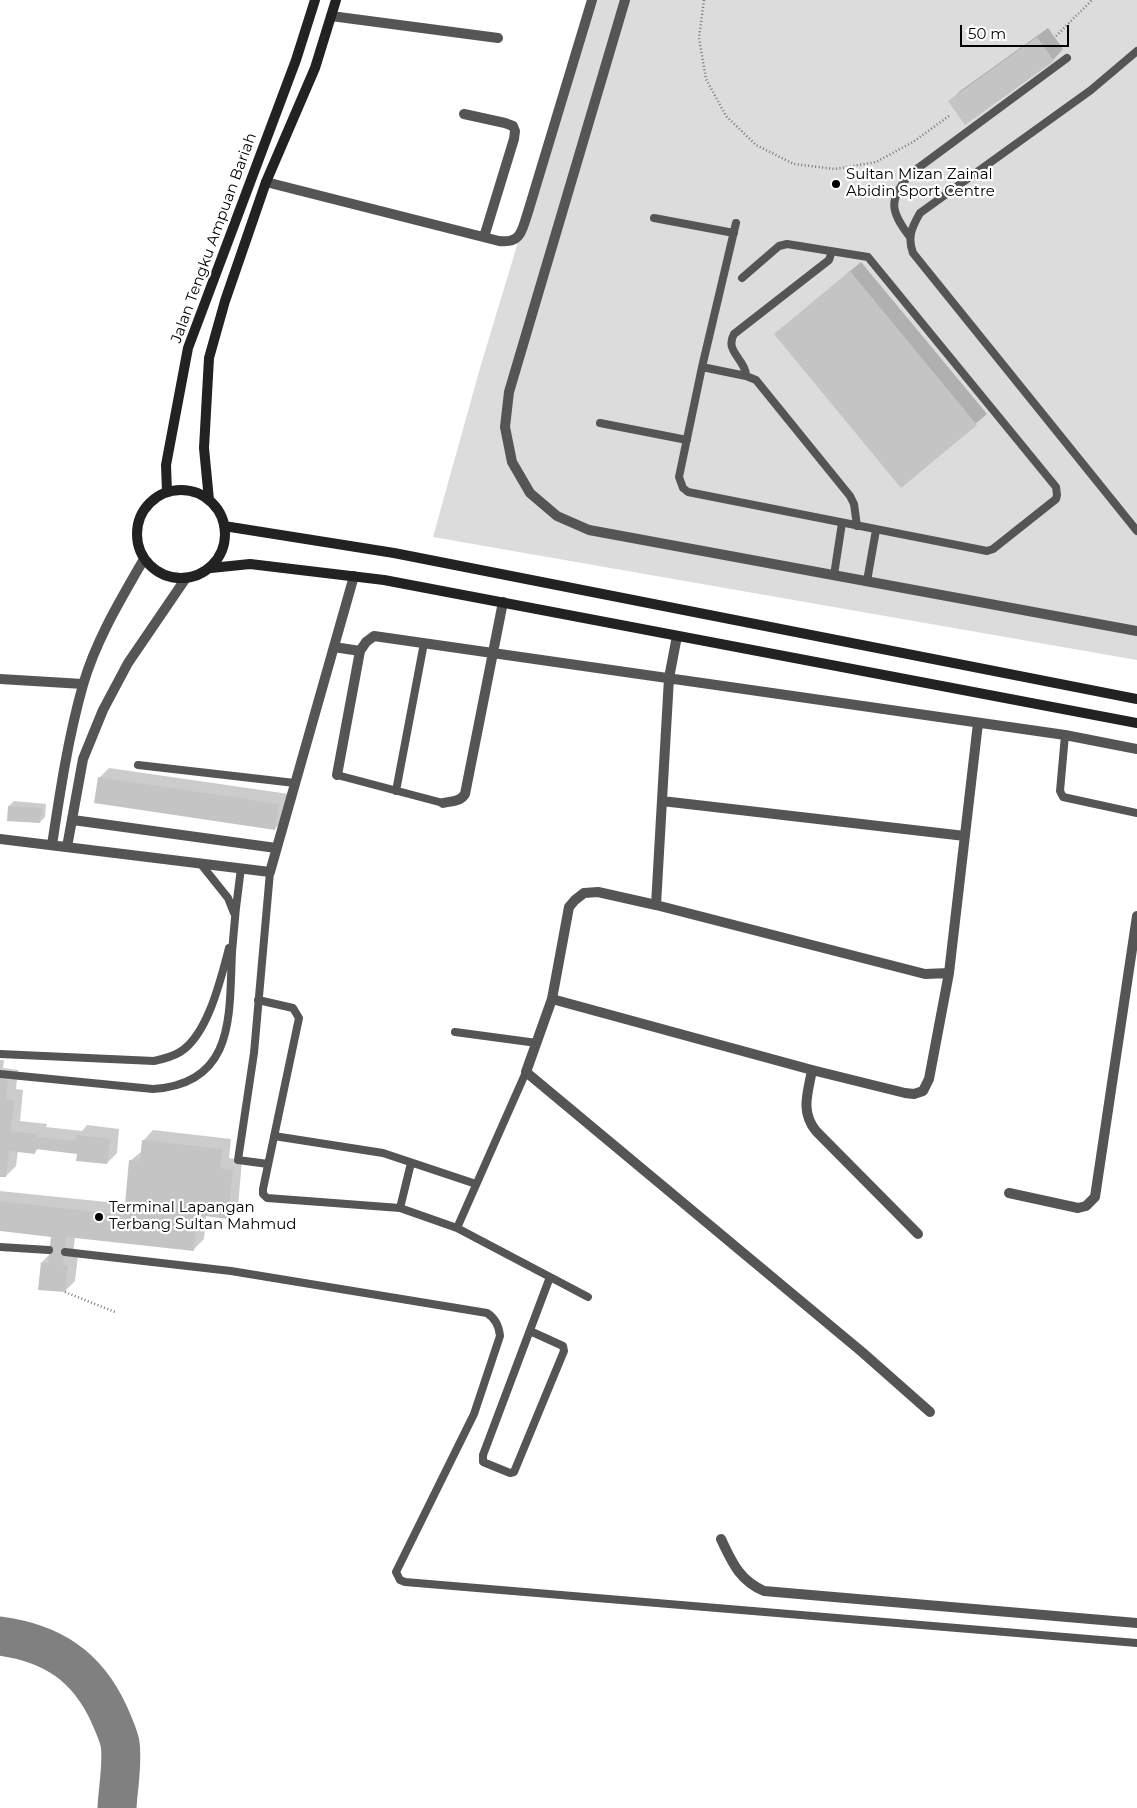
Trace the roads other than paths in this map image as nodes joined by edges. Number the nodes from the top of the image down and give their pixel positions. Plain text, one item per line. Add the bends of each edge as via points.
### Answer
1 (315, 0) edge
2 (336, 0) edge
3 (592, 0) edge
4 (625, 0) edge
5 (331, 16) junction
6 (498, 38) dead end
7 (1137, 51) edge
8 (1067, 58) dead end
9 (464, 114) dead end
10 (266, 182) junction
11 (654, 218) dead end
12 (736, 223) dead end
13 (734, 233) junction
14 (484, 237) junction
15 (910, 237) junction
16 (832, 251) junction
17 (742, 278) dead end
18 (702, 367) junction
19 (746, 376) junction
20 (600, 423) dead end
21 (687, 440) junction
22 (167, 492) junction
23 (208, 500) junction
24 (842, 523) junction
25 (224, 526) junction
26 (857, 526) junction
27 (876, 530) junction
28 (1137, 531) edge
29 (144, 559) junction
30 (211, 568) junction
31 (834, 575) junction
32 (354, 576) junction
33 (186, 578) junction
34 (867, 581) junction
35 (503, 602) junction
36 (1137, 631) edge
37 (677, 636) junction
38 (424, 644) junction
39 (334, 647) junction
40 (360, 651) junction
41 (494, 653) junction
42 (669, 678) junction
43 (0, 679) edge
44 (83, 684) junction
45 (1137, 699) edge
46 (978, 722) junction
47 (1137, 723) edge
48 (1065, 735) junction
49 (1137, 749) edge
50 (138, 765) dead end
51 (337, 775) joint
52 (295, 784) junction
53 (396, 791) junction
54 (662, 801) junction
55 (443, 803) joint
56 (1137, 813) edge
57 (72, 820) junction
58 (965, 836) junction
59 (0, 839) edge
60 (52, 845) junction
61 (68, 847) junction
62 (276, 848) junction
63 (200, 863) junction
64 (241, 868) junction
65 (270, 872) junction
66 (656, 904) junction
67 (234, 915) junction
68 (1137, 916) edge
69 (233, 934) junction
70 (949, 973) junction
71 (552, 999) junction
72 (258, 1000) junction
73 (455, 1032) dead end
74 (537, 1043) junction
75 (246, 1051) dead end
76 (254, 1053) junction
77 (0, 1054) edge
78 (812, 1070) junction
79 (526, 1072) junction
80 (0, 1074) edge
81 (274, 1136) junction
82 (411, 1163) junction
83 (268, 1164) junction
84 (476, 1184) junction
85 (1009, 1193) dead end
86 (400, 1208) junction
87 (457, 1228) junction
88 (918, 1234) dead end
89 (0, 1247) edge
90 (49, 1250) dead end
91 (64, 1252) dead end
92 (550, 1277) junction
93 (588, 1297) dead end
94 (530, 1331) junction
95 (930, 1412) dead end
96 (721, 1539) dead end
97 (1137, 1623) edge
98 (1137, 1643) edge

1 - 22 main road, Jalan Tengku Ampuan Bariah via 296,60 188,348 167,457
2 - 5 main road, Jalan Tengku Ampuan Bariah
3 - 14 street via 521,231 510,243
4 - 31 street via 509,392 505,427 512,462 530,493 557,516 590,530
5 - 6 street
5 - 10 main road, Jalan Tengku Ampuan Bariah via 315,68
7 - 15 lane via 1091,90 920,213
8 - 15 lane via 910,174 894,201 895,215
9 - 14 street via 505,123 513,126 515,131
10 - 14 street
10 - 23 main road, Jalan Tengku Ampuan Bariah via 209,358 204,448
11 - 13 lane
12 - 13 lane
13 - 18 lane
15 - 28 lane via 913,253
16 - 17 lane via 783,245
16 - 19 lane via 829,260 734,334 732,350 746,368
16 - 27 lane via 868,257 1057,491 1056,499 993,550
18 - 19 lane
18 - 21 lane
19 - 26 lane via 756,380 850,496
20 - 21 lane
21 - 24 lane via 679,477 680,484 688,492
22 - 23 main road via 195,492
22 - 29 main road via 154,498 139,520 136,533
23 - 25 main road via 219,511
24 - 26 lane
24 - 31 lane
25 - 30 main road via 225,541
25 - 45 main road via 394,553
26 - 27 lane
27 - 34 lane
29 - 33 main road via 154,570 168,577
29 - 44 street via 105,628
30 - 32 main road via 250,564
30 - 33 main road via 198,576
31 - 34 street
32 - 35 main road
32 - 39 street
33 - 57 street via 128,664 103,710 83,759
34 - 36 street
35 - 37 main road
35 - 41 street
37 - 42 street
37 - 47 main road
38 - 40 street via 374,636
38 - 41 street
38 - 53 lane
39 - 40 street
39 - 52 street
40 - 51 street
41 - 42 street
41 - 55 street via 465,794 458,800
42 - 46 street
42 - 54 street
43 - 44 street
44 - 60 street via 65,758
46 - 48 street
46 - 58 street
48 - 49 street
48 - 56 lane via 1060,791 1063,797
50 - 52 lane
51 - 53 lane
52 - 62 street
53 - 55 lane
54 - 58 street
54 - 66 street
57 - 61 street
57 - 62 street
58 - 70 street
59 - 60 street
60 - 61 street
61 - 63 street
62 - 65 street
63 - 64 street
63 - 67 lane via 228,898
64 - 65 street
64 - 67 lane
65 - 72 lane
66 - 70 street via 925,974
66 - 71 street via 598,892 584,893 575,900 569,907
67 - 69 lane
68 - 85 street via 1095,1197 1086,1206 1078,1208
69 - 77 lane via 214,1000 198,1032 190,1043 170,1057 154,1061
69 - 80 lane via 225,1038 215,1059 198,1076 177,1086 153,1089
70 - 78 street via 929,1079 923,1091 905,1093
71 - 74 street
71 - 78 street
72 - 76 lane
72 - 81 lane via 293,1008 299,1018
73 - 74 lane
74 - 79 street
75 - 76 lane
76 - 83 lane via 238,1160
78 - 88 street via 806,1103 809,1123
79 - 84 lane
79 - 95 street
81 - 82 lane via 383,1153
81 - 83 lane
82 - 84 lane
82 - 86 lane
83 - 86 lane via 263,1189 267,1198
84 - 87 lane
86 - 87 lane
87 - 92 lane
89 - 90 lane
91 - 98 lane via 232,1271 493,1316 500,1336 474,1414 396,1572 405,1582
92 - 93 lane
92 - 94 lane
94 - 94 lane via 483,1455 483,1462 510,1473 514,1472 564,1351 562,1346
96 - 97 street via 738,1573 755,1587 770,1592

